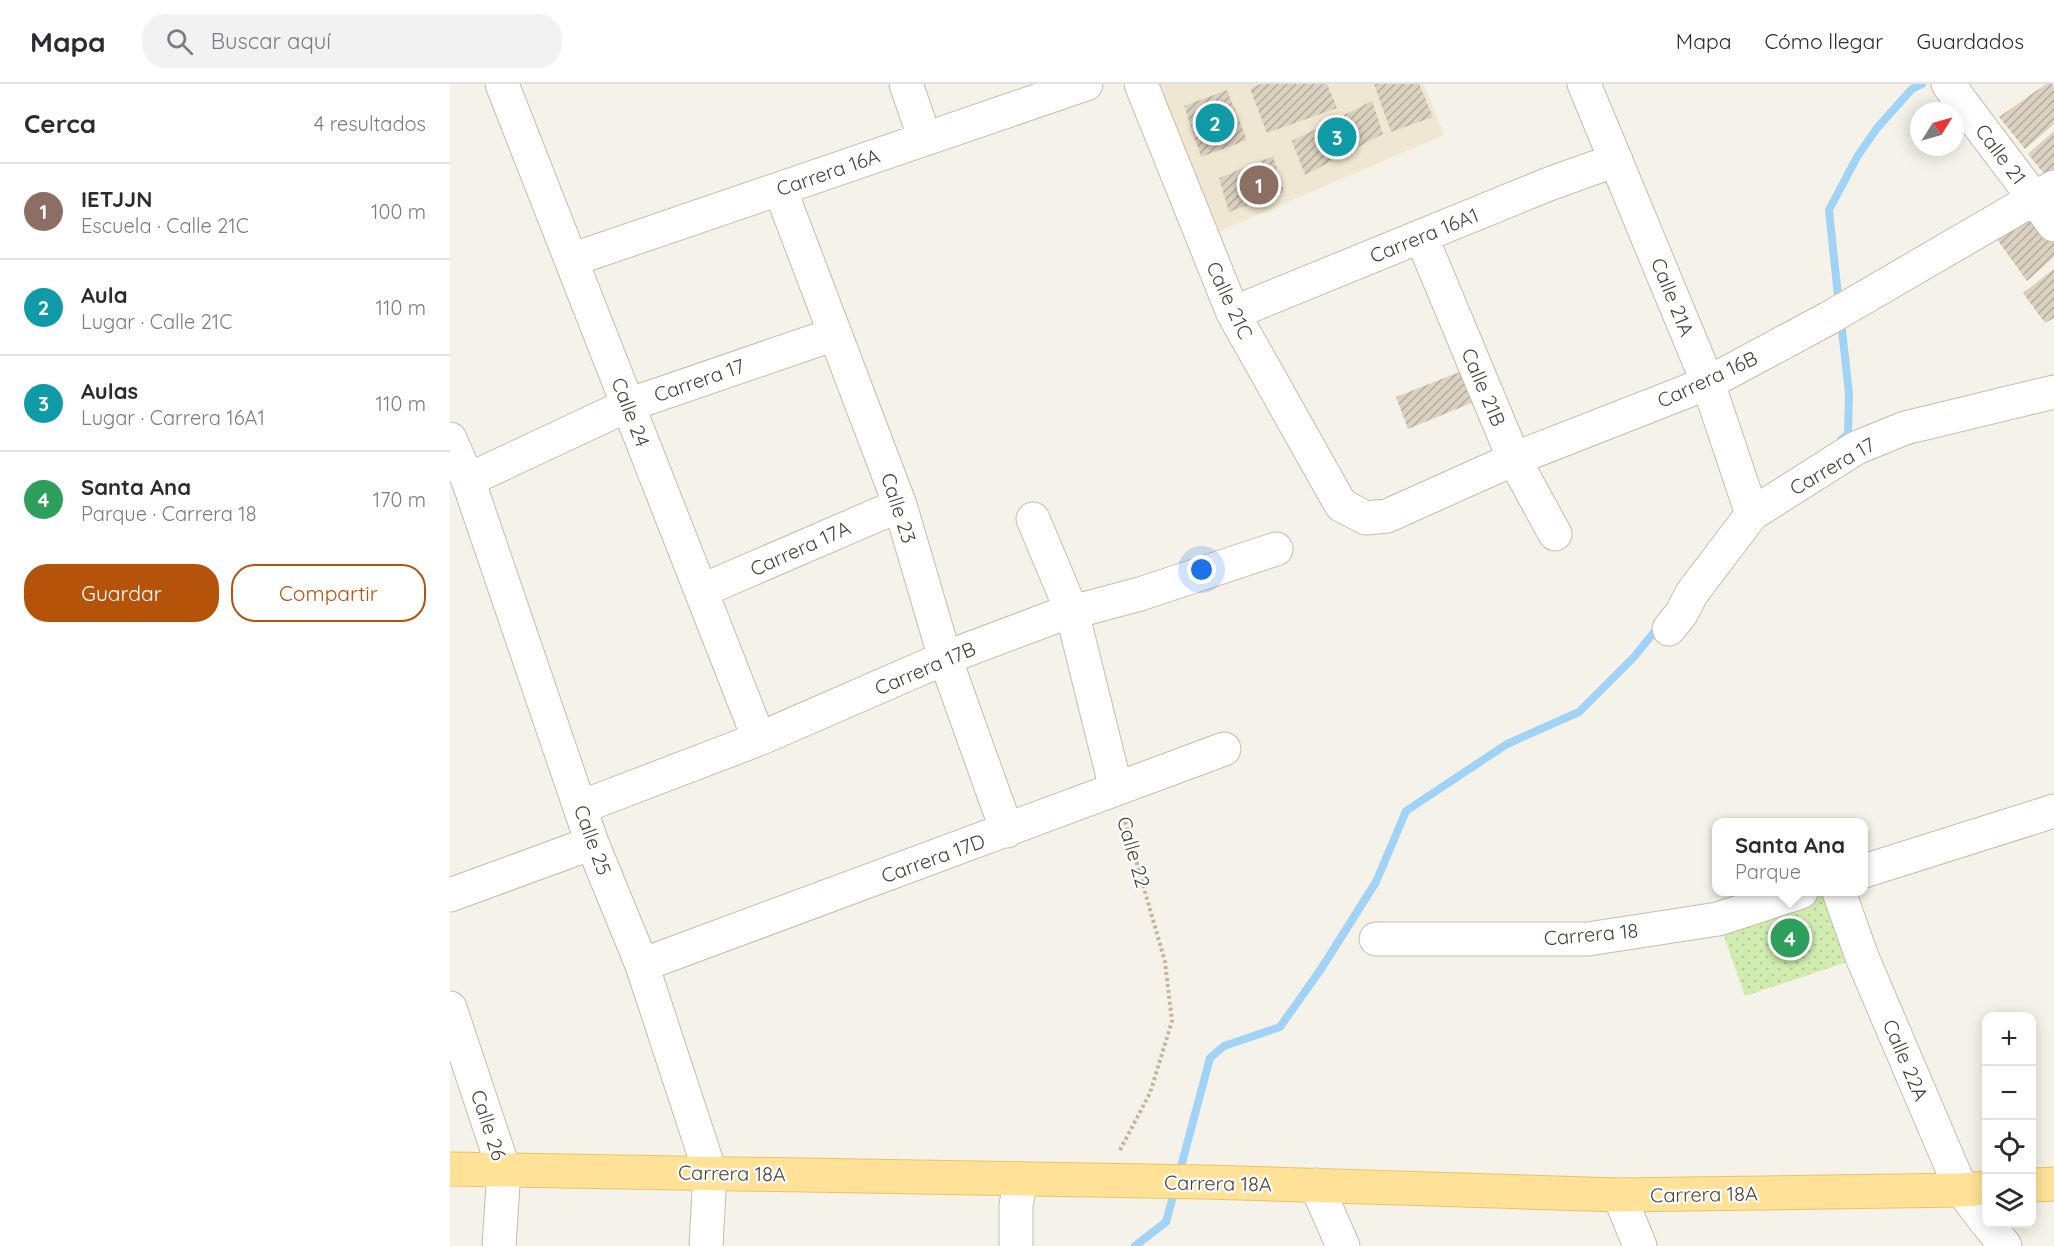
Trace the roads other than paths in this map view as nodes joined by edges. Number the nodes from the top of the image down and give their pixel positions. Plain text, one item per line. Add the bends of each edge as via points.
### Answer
1 (502, 84) edge
2 (906, 84) edge
3 (1086, 84) edge
4 (1141, 84) edge
5 (1584, 84) edge
6 (1948, 84) edge
7 (925, 139) junction
8 (1616, 160) junction
9 (780, 189) junction
10 (2044, 193) edge
11 (2054, 225) edge
12 (1421, 236) junction
13 (571, 260) junction
14 (1233, 313) junction
15 (836, 334) junction
16 (1708, 383) junction
17 (2054, 392) edge
18 (628, 405) junction
19 (450, 439) edge
20 (1514, 459) junction
21 (468, 480) junction
22 (900, 505) junction
23 (1341, 505) joint
24 (1752, 514) junction
25 (1033, 519) dead end
26 (1555, 534) dead end
27 (1276, 549) dead end
28 (701, 591) junction
29 (1072, 612) junction
30 (1669, 629) dead end
31 (945, 658) junction
32 (759, 740) junction
33 (1224, 749) dead end
34 (1116, 789) junction
35 (581, 807) junction
36 (2054, 811) edge
37 (1007, 831) junction
38 (592, 843) junction
39 (1868, 869) edge
40 (450, 896) edge
41 (1787, 896) edge
42 (1841, 896) edge
43 (1376, 939) dead end
44 (642, 965) junction
45 (450, 1008) edge
46 (450, 1169) edge
47 (504, 1170) junction
48 (710, 1172) junction
49 (1021, 1179) junction
50 (2054, 1184) edge
51 (1316, 1185) junction
52 (2036, 1185) edge
53 (1974, 1189) edge
54 (1619, 1195) junction
55 (1982, 1210) edge
56 (1991, 1228) edge
57 (499, 1246) edge
58 (706, 1246) edge
59 (1016, 1246) edge
60 (1343, 1246) edge
61 (1640, 1246) edge
62 (2005, 1246) edge

1 - 13 street, Calle 24
2 - 7 street
3 - 7 street, Carrera 16A
4 - 14 street, Calle 21C
5 - 8 street, Calle 21A
6 - 10 street, Calle 21
7 - 9 street, Carrera 16A
8 - 12 street, Carrera 16A1
8 - 16 street, Calle 21A
9 - 13 street, Carrera 16A
9 - 15 street, Calle 23
10 - 11 street, Calle 21
10 - 16 street, Carrera 16B
12 - 14 street, Carrera 16A1
12 - 20 street, Calle 21B
13 - 18 street, Calle 24
14 - 23 street, Calle 21C
15 - 18 street, Carrera 17
15 - 22 street, Calle 23
16 - 20 street, Carrera 16B
16 - 24 street, Calle 21A
17 - 24 street, Carrera 17 via 1905,428 1856,448
18 - 21 street, Carrera 17
18 - 28 street, Calle 24
19 - 21 street, Calle 25
20 - 23 street, Carrera 16B via 1387,516 1366,518
20 - 26 street, Calle 21B
21 - 35 street, Calle 25
22 - 28 street, Carrera 17A
22 - 31 street, Calle 23
24 - 30 street, Carrera 17
25 - 29 street, Calle 22
27 - 29 street, Carrera 17B
28 - 32 street, Calle 24
29 - 31 street, Carrera 17B
29 - 34 street, Calle 22
31 - 32 street, Carrera 17B
31 - 37 street, Calle 23
32 - 35 street, Carrera 17B
33 - 34 street, Carrera 17D
34 - 37 street, Carrera 17D
35 - 38 street, Calle 25
36 - 39 street
37 - 44 street, Carrera 17D
38 - 40 street
38 - 44 street, Calle 25
41 - 43 street, Carrera 18 via 1718,920 1588,939
42 - 53 street, Calle 22A via 1862,957
44 - 48 street, Calle 25
45 - 47 street, Calle 26
46 - 47 main road, Carrera 18A
47 - 48 main road, Carrera 18A
47 - 57 street, Calle 26
48 - 49 main road, Carrera 18A
48 - 58 street, Calle 25
49 - 51 main road, Carrera 18A
49 - 59 street
50 - 52 main road
51 - 54 main road, Carrera 18A
51 - 60 street
53 - 54 main road, Carrera 18A
53 - 55 street, Calle 22A
54 - 61 street
56 - 62 street, Calle 22A

